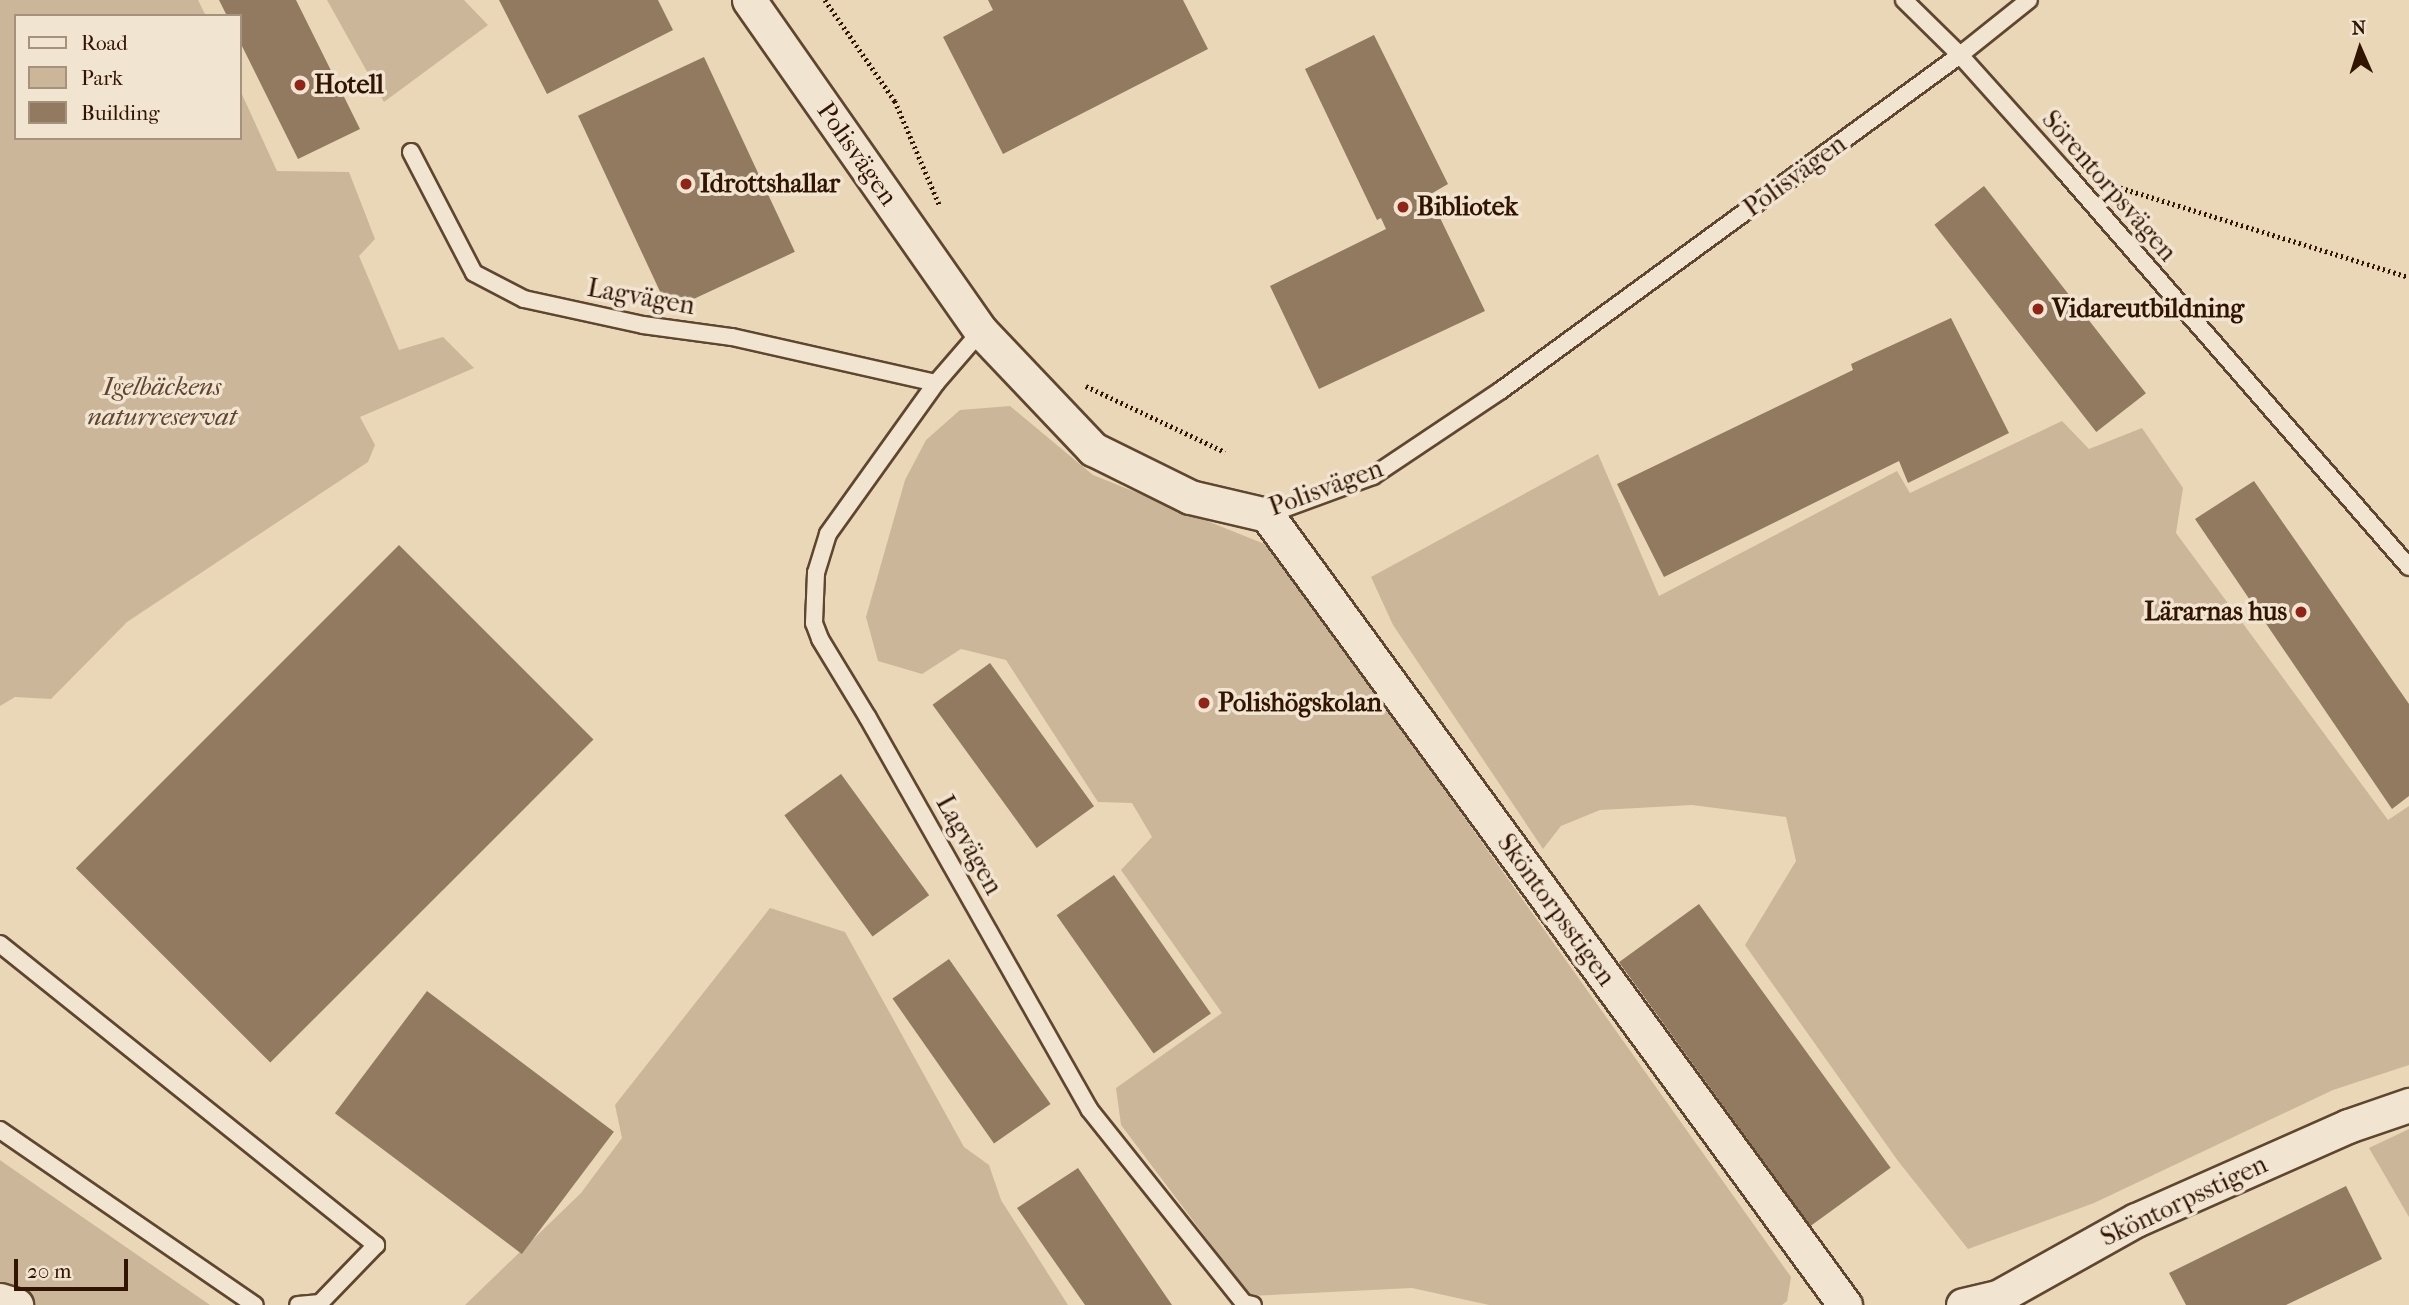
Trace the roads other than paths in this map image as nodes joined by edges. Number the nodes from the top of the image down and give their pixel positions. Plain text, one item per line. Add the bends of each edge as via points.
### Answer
1 (749, 0) edge
2 (1904, 0) edge
3 (2029, 0) edge
4 (1960, 55) junction
5 (411, 152) dead end
6 (981, 331) junction
7 (936, 383) junction
8 (1267, 515) junction
9 (2409, 567) edge
10 (0, 944) edge
11 (2409, 1105) edge
12 (0, 1130) edge
13 (0, 1300) edge
14 (16, 1305) edge
15 (256, 1305) edge
16 (298, 1305) edge
17 (1253, 1305) edge
18 (1845, 1305) edge
19 (1964, 1305) edge

1 - 6 street, Polisvägen
2 - 4 lane, Sörentorpsvägen
3 - 4 lane, Polisvägen
4 - 8 lane, Polisvägen via 1500,391 1373,476
4 - 9 lane, Sörentorpsvägen
5 - 7 lane, Lagvägen via 474,273 524,299 643,325 732,337
6 - 7 lane, Lagvägen
6 - 8 street, Polisvägen via 1093,449 1191,497
7 - 17 lane, Lagvägen via 828,534 816,573 814,623 1089,1108 1244,1303
8 - 18 street, Sköntorpsstigen
10 - 16 lane via 376,1245 320,1303
11 - 19 street, Sköntorpsstigen via 2348,1126 2136,1220 1998,1297
12 - 15 lane
13 - 14 street

